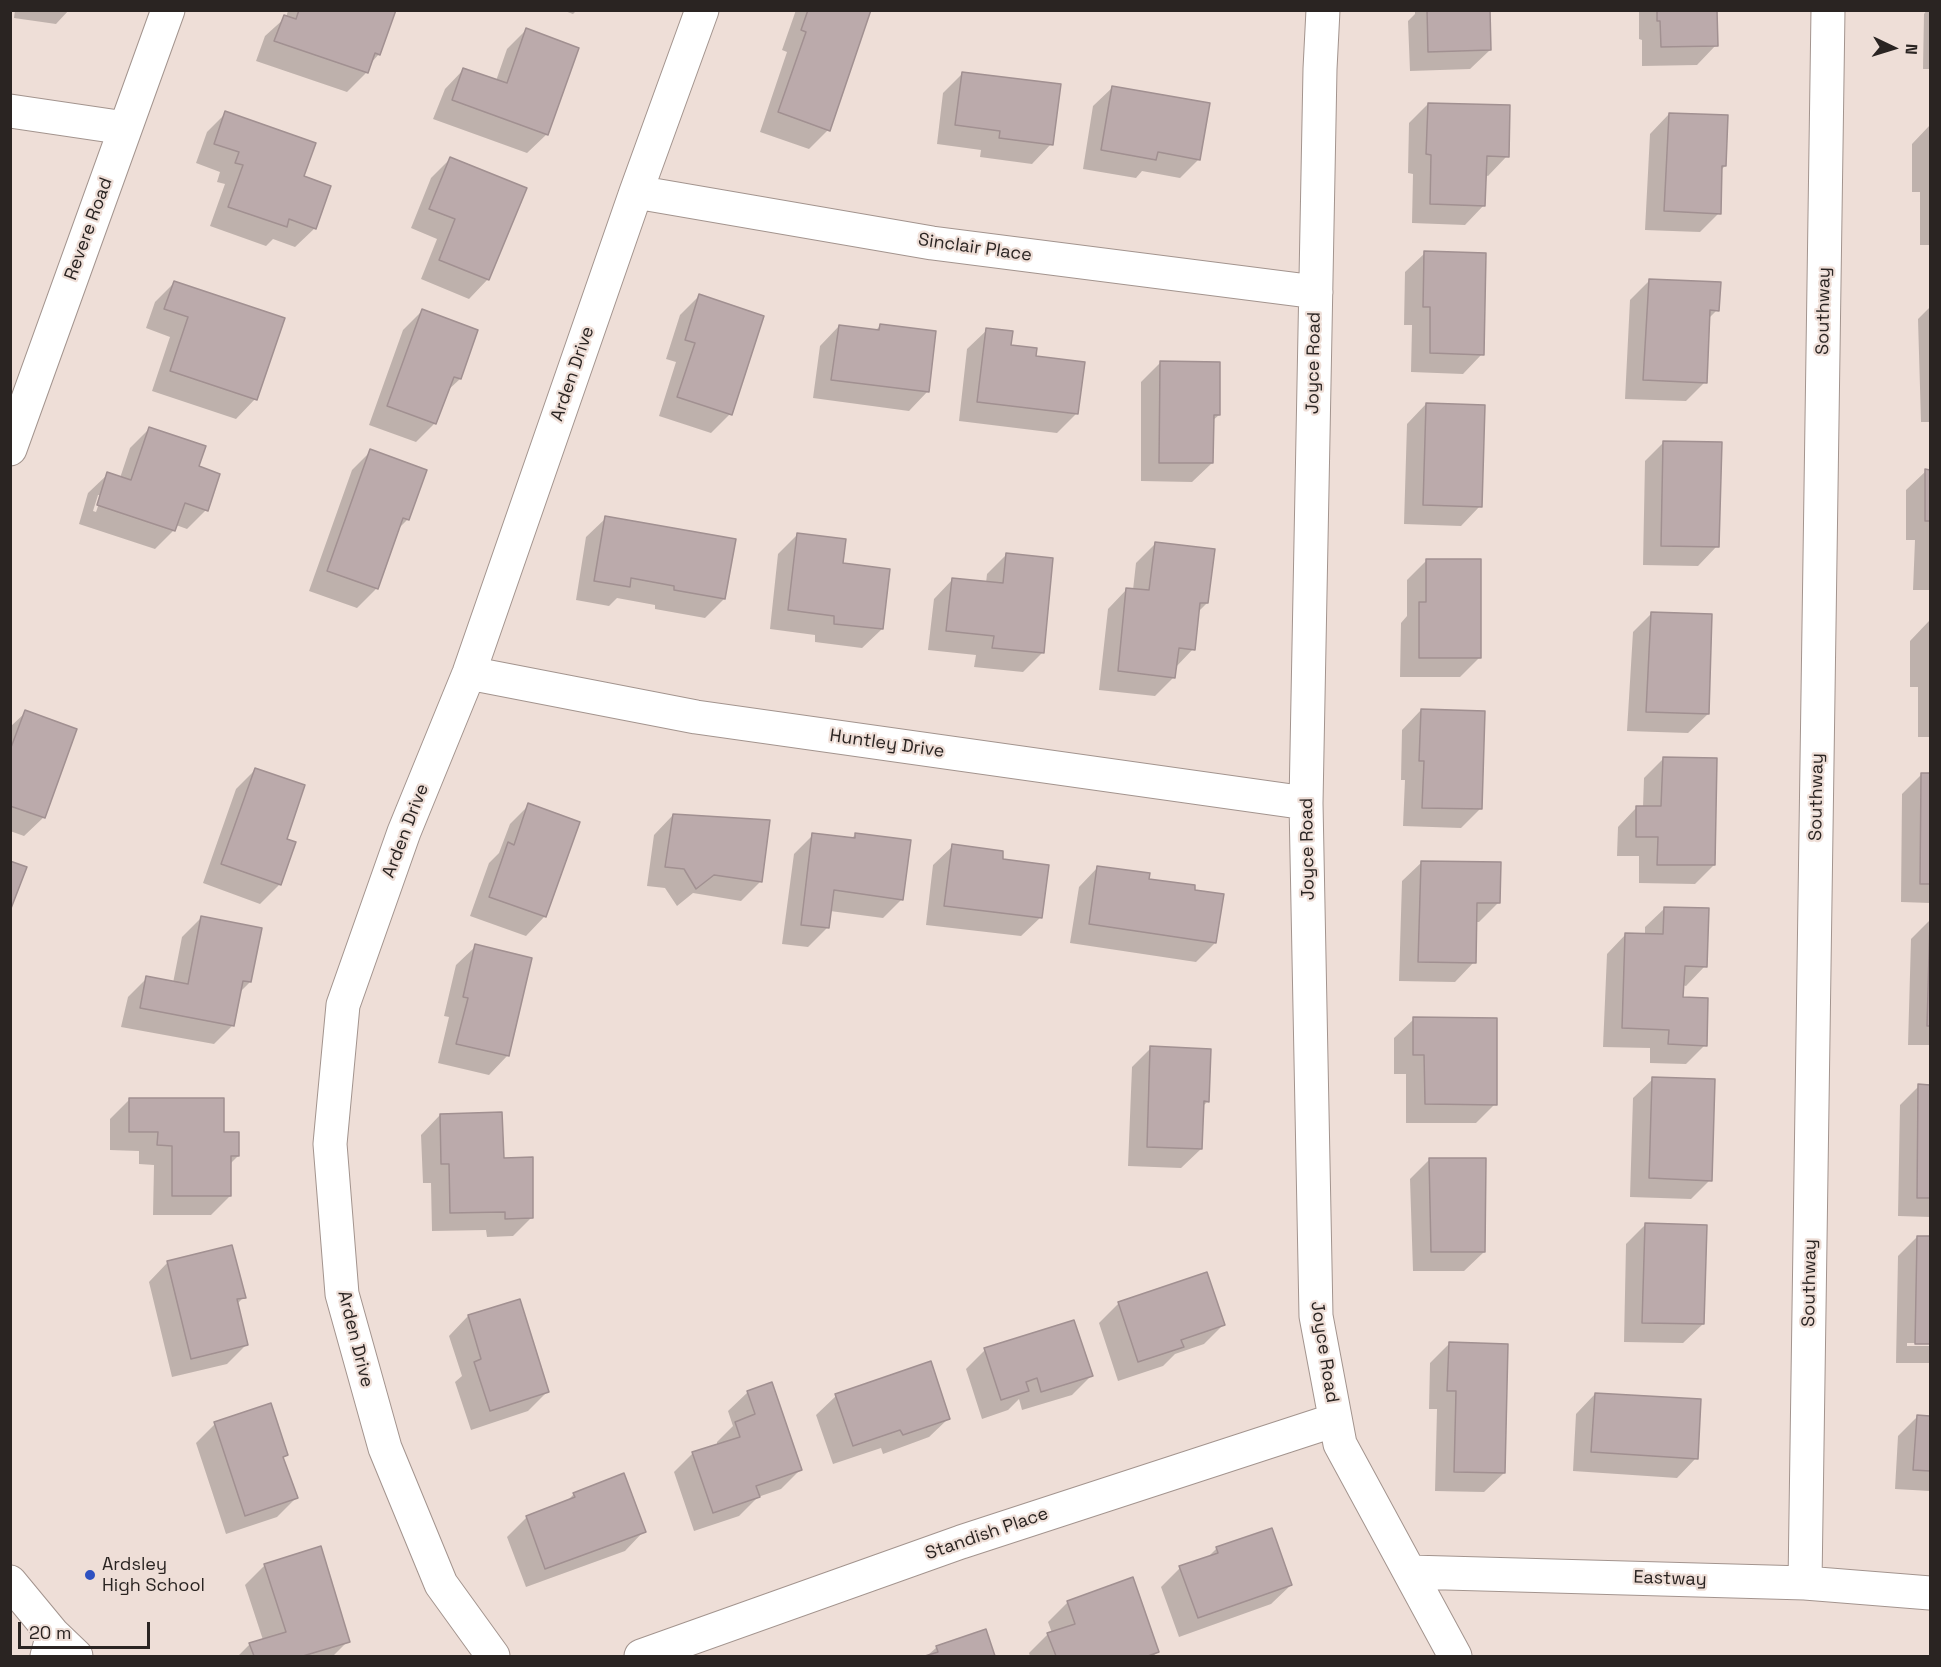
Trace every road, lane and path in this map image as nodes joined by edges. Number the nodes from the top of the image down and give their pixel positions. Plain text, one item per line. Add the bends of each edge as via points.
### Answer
1 (168, 10) edge
2 (702, 10) edge
3 (1323, 10) edge
4 (1828, 10) edge
5 (10, 111) edge
6 (125, 128) junction
7 (636, 192) junction
8 (1316, 292) junction
9 (10, 449) edge
10 (469, 673) junction
11 (1306, 803) junction
12 (1335, 1420) junction
13 (1410, 1572) junction
14 (10, 1582) edge
15 (1805, 1583) junction
16 (1930, 1593) edge
17 (50, 1645) edge
18 (76, 1656) edge
19 (494, 1656) edge
20 (641, 1656) edge
21 (1455, 1656) edge

1 - 6 street, Revere Road
2 - 7 street, Arden Drive
3 - 8 street, Joyce Road
4 - 15 street, Southway
5 - 6 street
6 - 9 street, Revere Road
7 - 8 street, Sinclair Place via 932,243
7 - 10 street, Arden Drive
8 - 11 street, Joyce Road
10 - 11 street, Huntley Drive via 696,717
10 - 19 street, Arden Drive via 404,832 343,1005 330,1144 342,1294 385,1448 441,1584
11 - 12 street, Joyce Road via 1316,1316
12 - 13 street, Joyce Road via 1340,1444
12 - 20 street, Standish Place via 961,1542
13 - 15 street, Eastway
13 - 21 street, Joyce Road
14 - 17 street
15 - 16 street, Eastway
17 - 18 street

